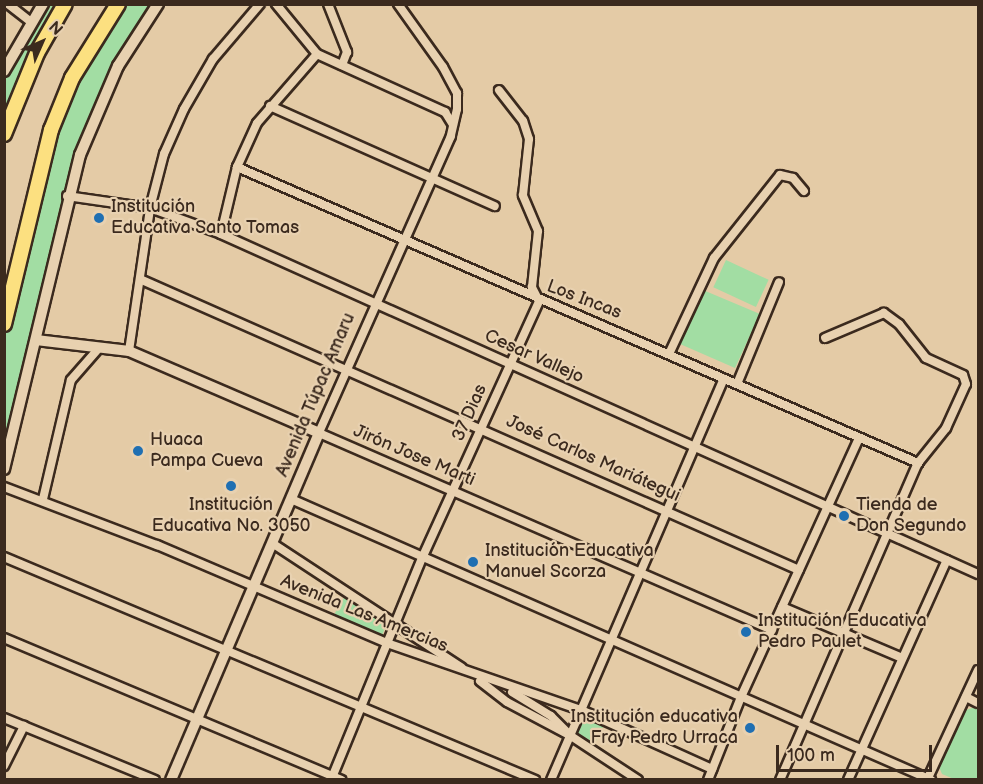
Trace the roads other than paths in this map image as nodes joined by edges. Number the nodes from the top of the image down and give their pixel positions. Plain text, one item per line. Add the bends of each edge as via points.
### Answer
1 (8, 4) edge
2 (43, 4) edge
3 (65, 4) edge
4 (118, 4) edge
5 (158, 4) edge
6 (260, 4) edge
7 (276, 4) edge
8 (328, 4) edge
9 (398, 4) edge
10 (31, 22) junction
11 (317, 54) junction
12 (342, 65) junction
13 (4, 71) edge
14 (499, 90) dead end
15 (270, 106) junction
16 (453, 125) junction
17 (4, 134) edge
18 (237, 167) junction
19 (432, 178) junction
20 (804, 191) dead end
21 (68, 196) junction
22 (495, 206) dead end
23 (150, 208) junction
24 (221, 234) junction
25 (403, 240) junction
26 (142, 280) junction
27 (778, 282) dead end
28 (539, 301) junction
29 (374, 304) junction
30 (4, 324) edge
31 (825, 338) dead end
32 (36, 340) junction
33 (99, 348) junction
34 (129, 351) junction
35 (669, 354) junction
36 (510, 364) junction
37 (347, 370) junction
38 (724, 379) junction
39 (737, 384) junction
40 (481, 428) junction
41 (319, 432) junction
42 (859, 438) junction
43 (693, 448) junction
44 (918, 463) junction
45 (4, 469) edge
46 (4, 487) edge
47 (453, 490) junction
48 (43, 499) junction
49 (291, 499) junction
50 (828, 505) junction
51 (667, 510) junction
52 (887, 533) junction
53 (272, 543) junction
54 (423, 556) junction
55 (4, 557) edge
56 (947, 560) junction
57 (799, 570) junction
58 (641, 573) junction
59 (978, 574) edge
60 (254, 587) junction
61 (782, 607) junction
62 (396, 622) junction
63 (772, 630) junction
64 (844, 633) junction
65 (4, 638) edge
66 (610, 639) junction
67 (387, 643) junction
68 (226, 652) junction
69 (902, 658) junction
70 (978, 670) edge
71 (474, 676) junction
72 (741, 697) junction
73 (966, 697) junction
74 (978, 703) edge
75 (360, 708) junction
76 (580, 710) junction
77 (4, 718) edge
78 (197, 718) junction
79 (805, 725) junction
80 (24, 726) junction
81 (571, 736) junction
82 (861, 749) junction
83 (4, 766) edge
84 (712, 770) junction
85 (335, 778) edge
86 (928, 779) edge
87 (155, 780) edge
88 (171, 780) edge
89 (535, 780) edge
90 (551, 780) edge
91 (638, 780) edge
92 (708, 780) edge
93 (780, 780) edge
94 (848, 780) edge

1 - 10 street
2 - 10 street
3 - 17 main road via 37,53
4 - 30 main road via 72,78 51,130
5 - 21 street via 114,75 80,155
6 - 23 street via 224,43 184,109 164,154
7 - 11 street
8 - 12 street via 346,46
9 - 16 street, Avenida Túpac Amaru via 457,93
10 - 13 street
11 - 12 street
11 - 15 street
12 - 16 street via 445,112
14 - 28 street via 523,121 529,139 523,195 538,231 532,287
15 - 18 street via 257,123
15 - 19 street
16 - 19 street, Avenida Túpac Amaru
18 - 24 street
18 - 25 street, Los Incas
19 - 22 street
19 - 25 street, Avenida Túpac Amaru
20 - 35 street via 793,178 780,175 714,258
21 - 23 street, Cesar Vallejo
21 - 32 street
23 - 24 street, Cesar Vallejo
23 - 26 street
24 - 29 street, Cesar Vallejo
25 - 28 street, Los Incas
25 - 29 street, Avenida Túpac Amaru
26 - 34 street
26 - 37 street, José Carlos Mariátegui
27 - 39 street
28 - 35 street, Los Incas via 592,319
28 - 36 street, 37 Dias
29 - 36 street, Cesar Vallejo
29 - 37 street, Avenida Túpac Amaru
31 - 44 street via 884,313 899,324 926,358 963,375 964,396 946,428
32 - 33 street, Jirón Jose Marti
32 - 45 street
33 - 34 street, Jirón Jose Marti
33 - 48 street via 71,380
34 - 41 street, Jirón Jose Marti
35 - 38 street, Los Incas
36 - 40 street, 37 Dias
36 - 43 street, Cesar Vallejo
37 - 40 street, José Carlos Mariátegui
37 - 41 street, Avenida Túpac Amaru
38 - 39 street, Los Incas
38 - 43 street
39 - 42 street, Los Incas
40 - 47 street, 37 Dias
40 - 51 street, José Carlos Mariátegui
41 - 47 street, Jirón Jose Marti
41 - 49 street, Avenida Túpac Amaru
42 - 44 street, Los Incas
42 - 50 street
43 - 50 street, Cesar Vallejo
43 - 51 street
44 - 52 street
46 - 48 street, Avenida Las Amercias
47 - 54 street, 37 Dias
47 - 58 street, Jirón Jose Marti
48 - 60 street, Avenida Las Amercias
49 - 53 street, Avenida Túpac Amaru
49 - 54 street
50 - 52 street, Cesar Vallejo
50 - 57 street
51 - 57 street, José Carlos Mariátegui
51 - 58 street
52 - 56 street, Cesar Vallejo
52 - 64 street
53 - 60 street, Avenida Túpac Amaru
53 - 62 street
54 - 62 street, 37 Dias
54 - 66 street
55 - 68 street
56 - 59 street, Cesar Vallejo
56 - 69 street
57 - 61 street
58 - 63 street, Jirón Jose Marti
58 - 66 street
60 - 67 street, Avenida Las Amercias
60 - 68 street, Avenida Túpac Amaru
61 - 63 street
61 - 64 street
62 - 67 street, 37 Dias
62 - 71 street
63 - 72 street
64 - 69 street
64 - 79 street
65 - 78 street
66 - 72 street
66 - 76 street
67 - 71 street, Avenida Las Amercias
67 - 75 street, 37 Dias
68 - 75 street
68 - 78 street, Avenida Túpac Amaru
69 - 82 street
70 - 73 street
71 - 76 street, Avenida Las Amercias
71 - 81 street via 507,702
72 - 79 street
72 - 84 street
73 - 74 street
73 - 86 street
75 - 85 street, 37 Dias
75 - 89 street
76 - 81 street
76 - 84 street, Avenida Las Amercias
77 - 80 street
78 - 85 street
78 - 88 street, Avenida Túpac Amaru
79 - 82 street
79 - 93 street
80 - 83 street
80 - 87 street
81 - 90 street
81 - 91 street
82 - 86 street
82 - 94 street
84 - 92 street

